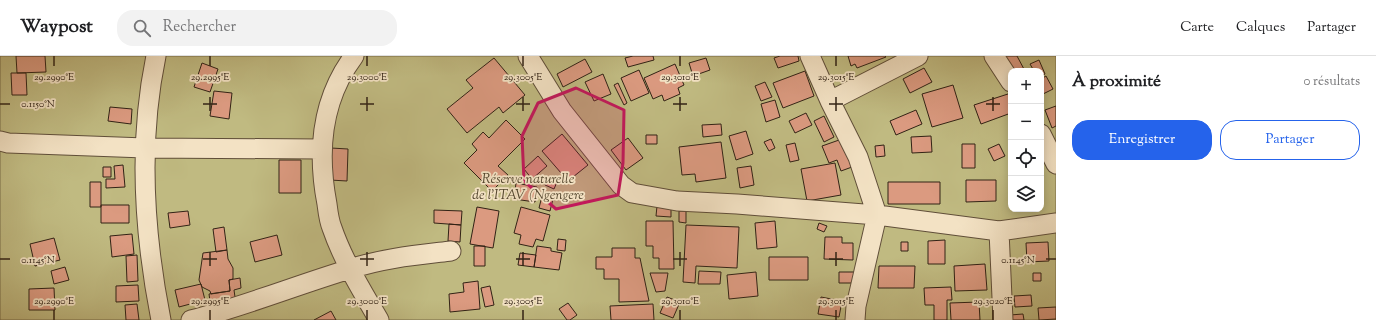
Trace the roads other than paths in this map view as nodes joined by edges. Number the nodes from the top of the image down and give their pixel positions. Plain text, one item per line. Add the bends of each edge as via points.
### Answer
1 (156, 56) edge
2 (354, 56) edge
3 (528, 56) edge
4 (810, 56) edge
5 (918, 56) edge
6 (994, 56) edge
7 (1008, 77) edge
8 (830, 101) junction
9 (1044, 140) edge
10 (0, 141) edge
11 (145, 148) junction
12 (321, 149) junction
13 (1056, 164) edge
14 (877, 215) junction
15 (1056, 223) edge
16 (999, 231) junction
17 (451, 251) dead end
18 (350, 268) junction
19 (161, 320) edge
20 (191, 320) edge
21 (379, 320) edge
22 (855, 320) edge
23 (1003, 320) edge

1 - 11 street
2 - 12 street via 334,91 326,116
3 - 14 street via 562,111 621,185 632,193 677,201
4 - 8 street
5 - 8 street
6 - 7 street
8 - 14 street via 858,157
9 - 13 street
10 - 11 street
11 - 12 street
11 - 19 street via 146,206
12 - 18 street via 322,178 332,227
14 - 16 street
14 - 22 street
15 - 16 street
16 - 23 street
17 - 18 street via 400,257
18 - 20 street via 216,314
18 - 21 street

